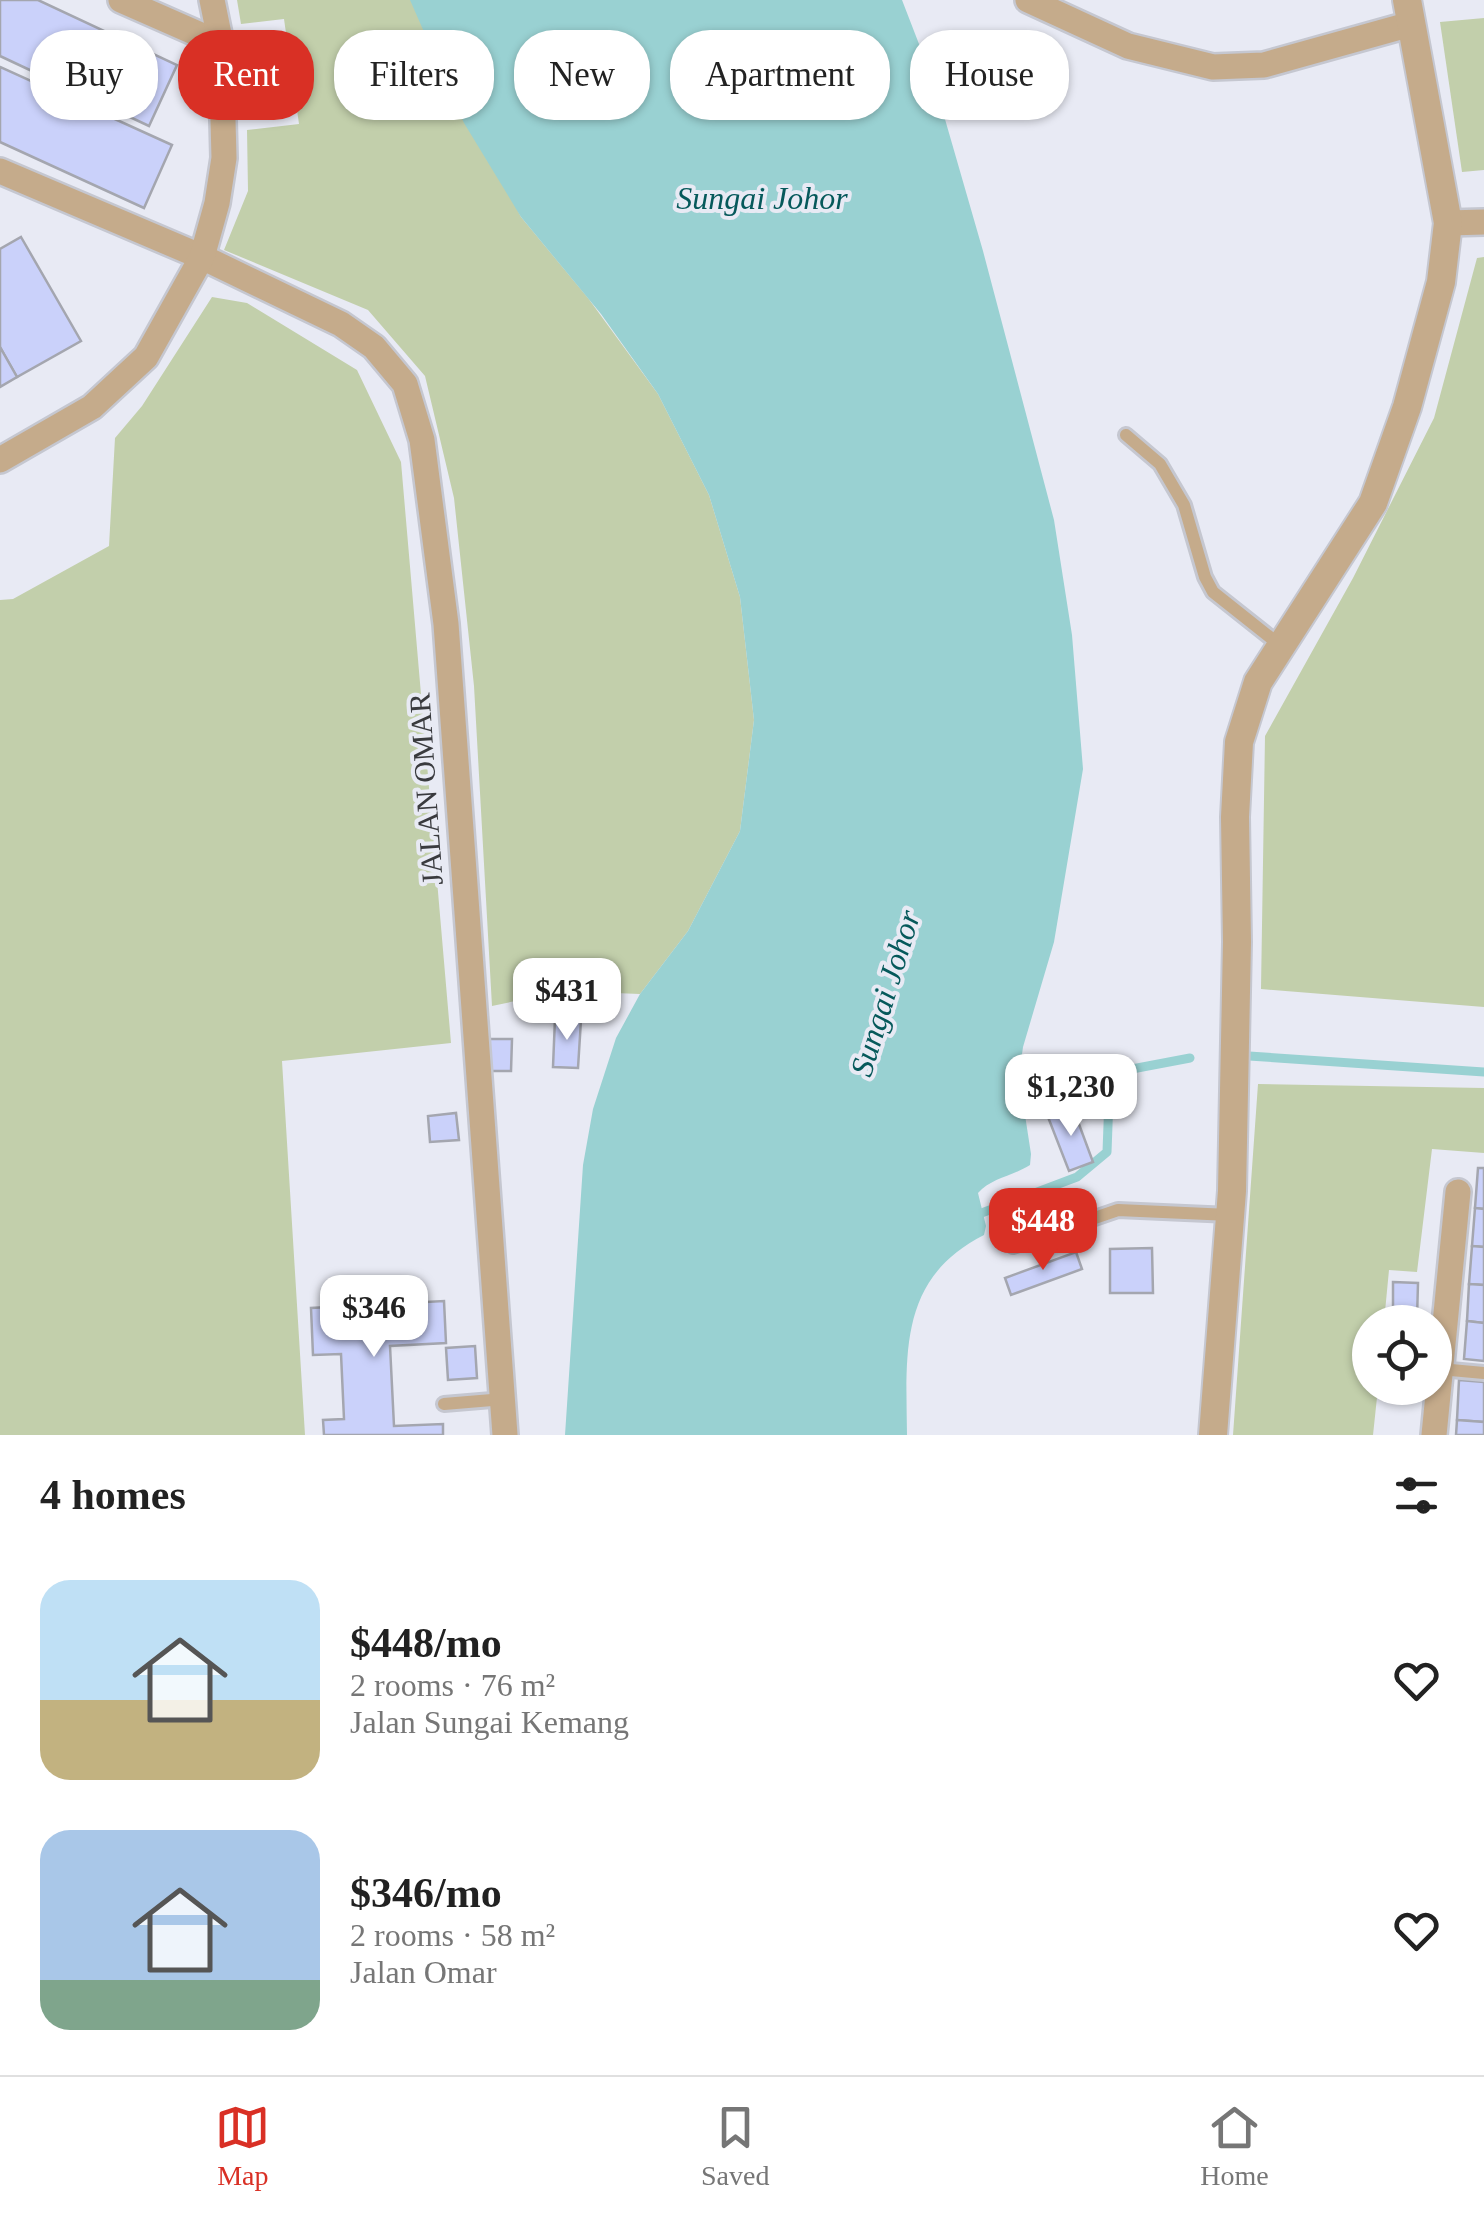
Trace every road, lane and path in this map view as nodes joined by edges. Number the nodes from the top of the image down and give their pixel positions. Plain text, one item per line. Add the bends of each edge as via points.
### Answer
1 (121, 0) edge
2 (212, 0) edge
3 (1028, 0) edge
4 (1409, 12) edge
5 (188, 30) edge
6 (217, 30) edge
7 (223, 120) edge
8 (0, 171) edge
9 (1484, 222) edge
10 (1448, 223) junction
11 (202, 256) junction
12 (1126, 435) dead end
13 (0, 460) edge
14 (1282, 646) junction
15 (1458, 1192) dead end
16 (1230, 1215) junction
17 (1013, 1246) dead end
18 (1447, 1305) edge
19 (1452, 1370) edge
20 (1484, 1373) edge
21 (504, 1399) junction
22 (444, 1404) dead end
23 (1437, 1405) edge
24 (505, 1435) edge
25 (1213, 1435) edge
26 (1434, 1435) edge

1 - 5 street
2 - 6 street
3 - 4 street via 1128,46 1213,66 1264,65
4 - 10 street
7 - 11 street via 224,158
8 - 11 street, JALAN OMAR
9 - 10 street
10 - 14 street via 1436,300 1373,503
11 - 13 street via 146,357 92,407
11 - 21 street, JALAN OMAR via 341,324 374,348 405,384 422,440 446,624
12 - 14 lane via 1160,464 1184,504 1213,592
14 - 16 street via 1258,682 1239,742
15 - 18 street
16 - 17 lane via 1118,1210
16 - 25 street
19 - 20 lane
21 - 22 lane
21 - 24 street, JALAN OMAR
23 - 26 street

